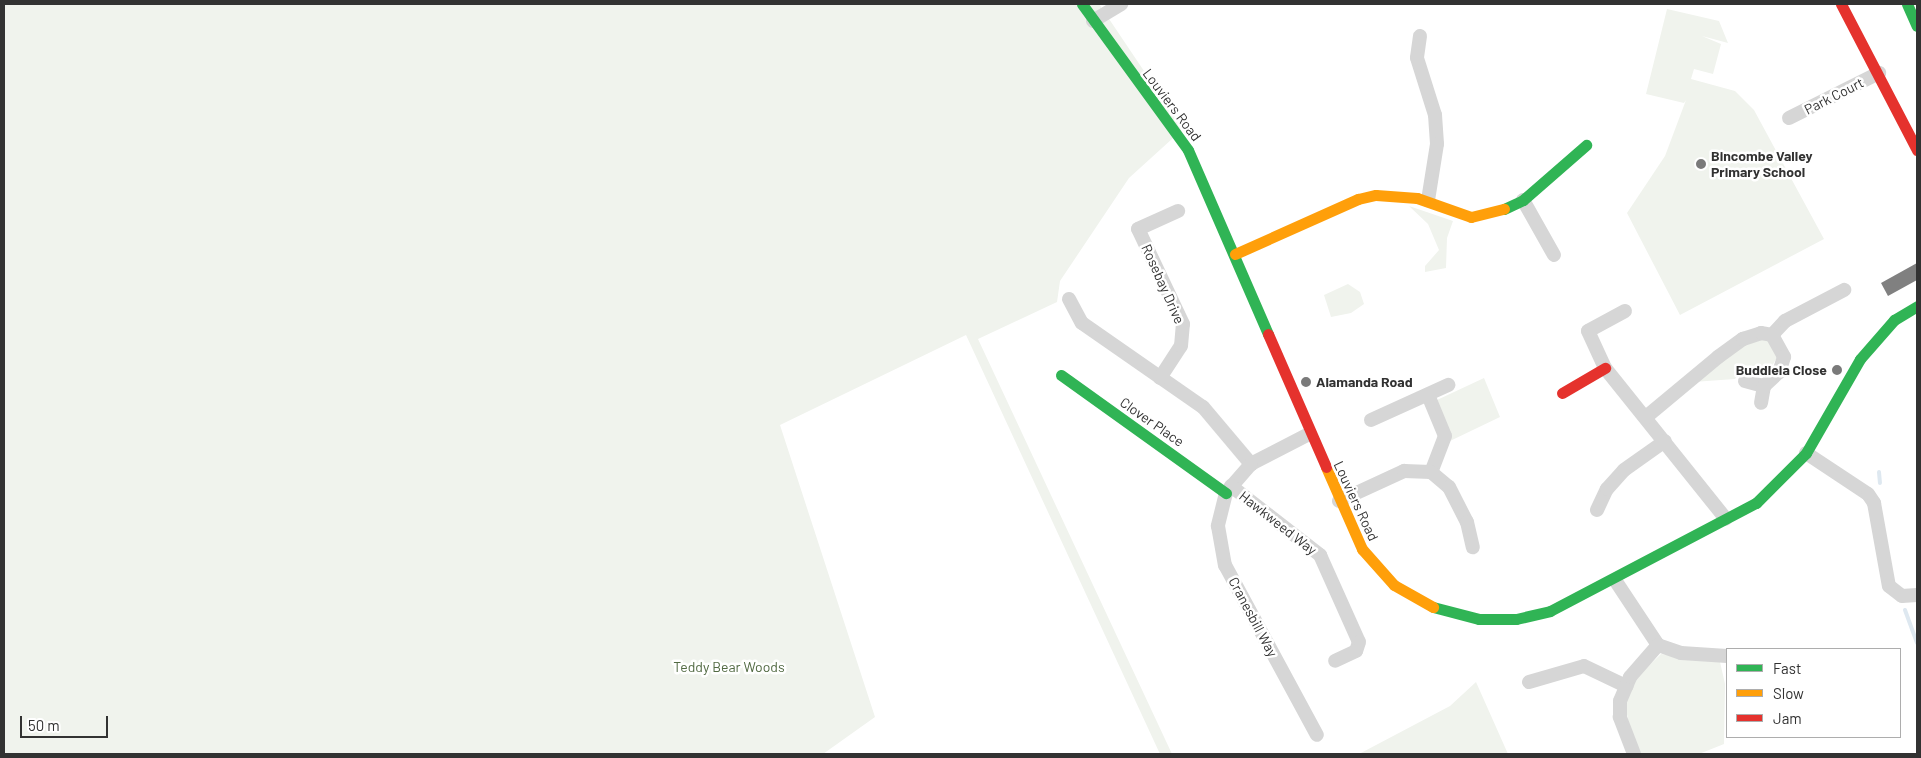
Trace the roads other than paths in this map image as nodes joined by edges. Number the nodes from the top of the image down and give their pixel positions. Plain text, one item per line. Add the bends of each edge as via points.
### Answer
1 (1082, 4) edge
2 (1121, 4) edge
3 (1842, 4) edge
4 (1907, 4) edge
5 (1093, 21) junction
6 (1917, 26) edge
7 (1420, 36) dead end
8 (1879, 73) junction
9 (1790, 118) dead end
10 (1586, 145) dead end
11 (1917, 150) edge
12 (1428, 200) junction
13 (1524, 200) junction
14 (1178, 212) dead end
15 (1235, 254) junction
16 (1554, 255) dead end
17 (1844, 290) dead end
18 (1069, 298) dead end
19 (1917, 306) edge
20 (1625, 311) dead end
21 (1772, 336) junction
22 (1605, 368) junction
23 (1060, 375) dead end
24 (1160, 378) junction
25 (1745, 381) dead end
26 (1448, 385) dead end
27 (1764, 386) junction
28 (1562, 393) dead end
29 (1428, 395) junction
30 (1761, 403) dead end
31 (1646, 417) junction
32 (1371, 420) dead end
33 (1309, 434) junction
34 (1665, 441) junction
35 (1806, 453) junction
36 (1251, 464) junction
37 (1431, 472) junction
38 (1229, 490) junction
39 (1339, 501) junction
40 (1596, 510) dead end
41 (1726, 519) junction
42 (1473, 547) dead end
43 (1615, 580) junction
44 (1917, 595) edge
45 (1658, 644) junction
46 (1726, 656) edge
47 (1335, 661) dead end
48 (1529, 682) dead end
49 (1626, 686) junction
50 (1317, 735) dead end
51 (1634, 754) edge

1 - 5 street, Louviers Road
2 - 5 street
3 - 8 street
4 - 6 street
5 - 15 street, Louviers Road via 1188,150
7 - 12 street via 1417,58 1435,115 1437,144
8 - 9 street, Park Court
8 - 11 street
10 - 13 street
12 - 13 street via 1471,217 1491,215
12 - 15 street via 1392,194 1358,199
13 - 16 street
14 - 24 street, Rosebay Drive via 1138,230 1183,324 1181,346
15 - 33 street, Louviers Road
17 - 21 street via 1785,321
18 - 24 street via 1082,323
19 - 35 street, Louviers Road via 1894,320 1860,359
20 - 22 street via 1588,331
21 - 27 street via 1780,345 1783,364
21 - 31 street via 1761,333 1743,339
22 - 28 street
22 - 31 street
23 - 38 street, Clover Place
24 - 36 street via 1203,407
25 - 27 street
26 - 29 street
27 - 30 street
29 - 32 street
29 - 37 street via 1445,436
31 - 34 street
33 - 36 street
33 - 39 street, Louviers Road
34 - 40 street via 1624,470 1607,489
34 - 41 street
35 - 41 street, Louviers Road via 1771,492
35 - 44 street via 1868,494 1874,503 1889,586 1902,596
36 - 38 street
37 - 39 street via 1404,471
37 - 42 street via 1449,488 1467,522
38 - 47 street, Hawkweed Way via 1320,555 1359,642 1356,651
38 - 50 street, Cranesbill Way via 1218,526 1225,565
39 - 43 street, Louviers Road via 1349,527 1376,568 1415,600 1456,616 1516,619 1550,611
41 - 43 street, Louviers Road
43 - 45 street
45 - 46 street via 1681,653
45 - 49 street
48 - 49 street via 1584,666
49 - 51 street via 1620,716

